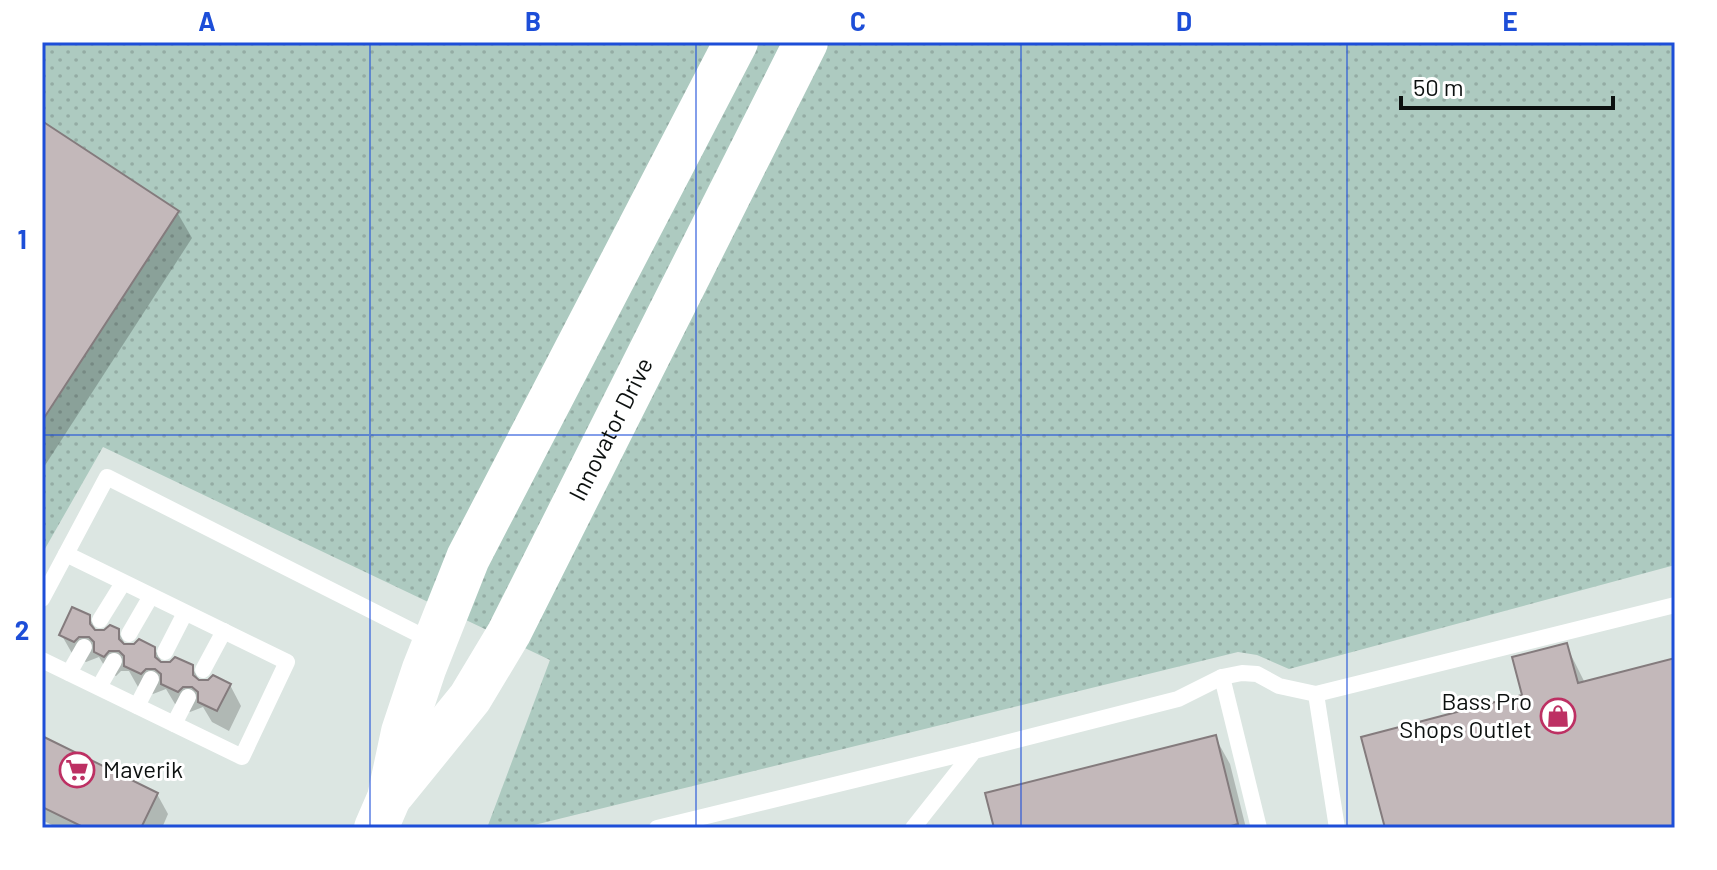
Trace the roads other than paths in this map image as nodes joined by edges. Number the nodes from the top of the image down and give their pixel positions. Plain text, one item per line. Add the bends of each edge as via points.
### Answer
1 (736, 42) edge
2 (806, 42) edge
3 (66, 554) junction
4 (123, 583) junction
5 (151, 596) junction
6 (42, 599) edge
7 (1675, 605) edge
8 (185, 613) junction
9 (100, 620) dead end
10 (224, 631) junction
11 (129, 634) dead end
12 (435, 642) junction
13 (84, 647) dead end
14 (165, 652) dead end
15 (42, 660) edge
16 (114, 661) dead end
17 (203, 670) dead end
18 (69, 673) junction
19 (1222, 677) junction
20 (151, 679) dead end
21 (99, 687) junction
22 (1316, 694) junction
23 (188, 697) dead end
24 (137, 706) junction
25 (174, 724) junction
26 (974, 751) junction
27 (382, 813) edge
28 (657, 828) edge
29 (913, 828) edge
30 (1259, 828) edge
31 (1337, 828) edge

1 - 12 main road, Innovator Drive via 492,509
2 - 27 main road, Innovator Drive via 509,633 470,698
3 - 4 lane
3 - 6 lane
3 - 12 lane via 107,477
4 - 5 lane
4 - 9 lane
5 - 8 lane
5 - 11 lane
7 - 22 lane
8 - 10 lane
8 - 14 lane
10 - 17 lane
10 - 25 lane via 287,662 242,757
12 - 27 main road, Innovator Drive
13 - 18 lane
15 - 18 lane
16 - 21 lane
18 - 21 lane
19 - 22 lane via 1257,674 1279,686
19 - 26 lane via 1178,699
19 - 30 lane
20 - 24 lane
21 - 24 lane
22 - 31 lane
23 - 25 lane
24 - 25 lane
26 - 28 lane
26 - 29 lane

